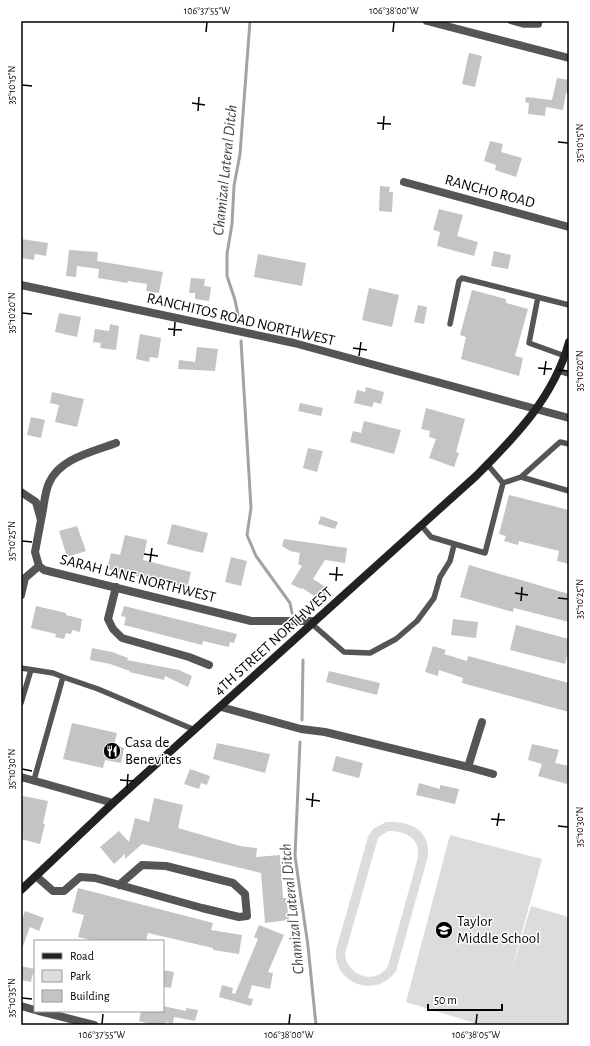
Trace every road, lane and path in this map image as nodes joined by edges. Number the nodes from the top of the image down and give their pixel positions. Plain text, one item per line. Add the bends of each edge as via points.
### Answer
1 (427, 21) edge
2 (510, 21) edge
3 (540, 21) edge
4 (569, 58) edge
5 (404, 182) dead end
6 (569, 227) edge
7 (21, 285) edge
8 (538, 297) junction
9 (569, 305) edge
10 (450, 324) dead end
11 (569, 342) edge
12 (565, 356) junction
13 (559, 371) junction
14 (569, 374) edge
15 (537, 408) junction
16 (569, 418) edge
17 (116, 443) dead end
18 (569, 444) edge
19 (487, 464) junction
20 (521, 477) junction
21 (503, 483) junction
22 (569, 491) edge
23 (21, 492) edge
24 (41, 520) junction
25 (420, 525) junction
26 (454, 545) junction
27 (39, 566) junction
28 (116, 587) junction
29 (21, 595) edge
30 (313, 622) junction
31 (209, 666) dead end
32 (21, 668) edge
33 (30, 670) junction
34 (63, 677) junction
35 (21, 703) edge
36 (221, 707) junction
37 (482, 722) dead end
38 (195, 730) junction
39 (468, 767) junction
40 (493, 774) dead end
41 (21, 777) edge
42 (34, 780) junction
43 (113, 803) junction
44 (36, 876) junction
45 (120, 884) junction
46 (21, 890) edge
47 (21, 1006) edge
48 (34, 1010) edge
49 (43, 1012) edge
50 (94, 1025) edge

1 - 4 street
2 - 3 lane via 524,25 539,25
5 - 6 street, RANCHO ROAD
7 - 15 street, RANCHITOS ROAD NORTHWEST via 276,339
8 - 9 lane
8 - 10 lane via 460,278
8 - 12 lane via 529,343
11 - 12 main road, 4TH STREET NORTHWEST
12 - 13 main road, 4TH STREET NORTHWEST
13 - 14 lane
13 - 15 main road, 4TH STREET NORTHWEST
15 - 16 street, RANCHITOS ROAD NORTHWEST
15 - 19 main road, 4TH STREET NORTHWEST via 504,448
17 - 24 street via 74,459 58,470 49,484
18 - 20 lane via 560,442
19 - 21 lane
19 - 25 main road, 4TH STREET NORTHWEST
20 - 21 lane
20 - 22 lane
21 - 26 lane via 484,553
23 - 24 street, SARAH LANE NORTHWEST via 36,502
24 - 27 street, SARAH LANE NORTHWEST via 35,552
25 - 26 lane via 431,537
25 - 30 main road, 4TH STREET NORTHWEST
26 - 30 lane via 434,598 417,621 396,639 370,653 344,652
27 - 28 street, SARAH LANE NORTHWEST via 44,570
27 - 29 street via 25,578
28 - 30 street, SARAH LANE NORTHWEST via 251,621
28 - 31 street via 108,619 122,638 189,657
30 - 36 main road, 4TH STREET NORTHWEST
32 - 33 lane
33 - 34 lane
33 - 35 lane
34 - 38 lane
34 - 42 lane
36 - 38 main road, 4TH STREET NORTHWEST
36 - 39 street via 301,729 325,732
37 - 39 street
38 - 43 main road, 4TH STREET NORTHWEST
39 - 40 street
41 - 42 street
42 - 43 street
43 - 44 main road, 4TH STREET NORTHWEST
44 - 45 street via 53,891 64,891 80,877
44 - 46 main road, 4TH STREET NORTHWEST
45 - 45 street via 239,917 247,916 245,894 233,883 166,866 142,864
47 - 48 street
49 - 50 street

